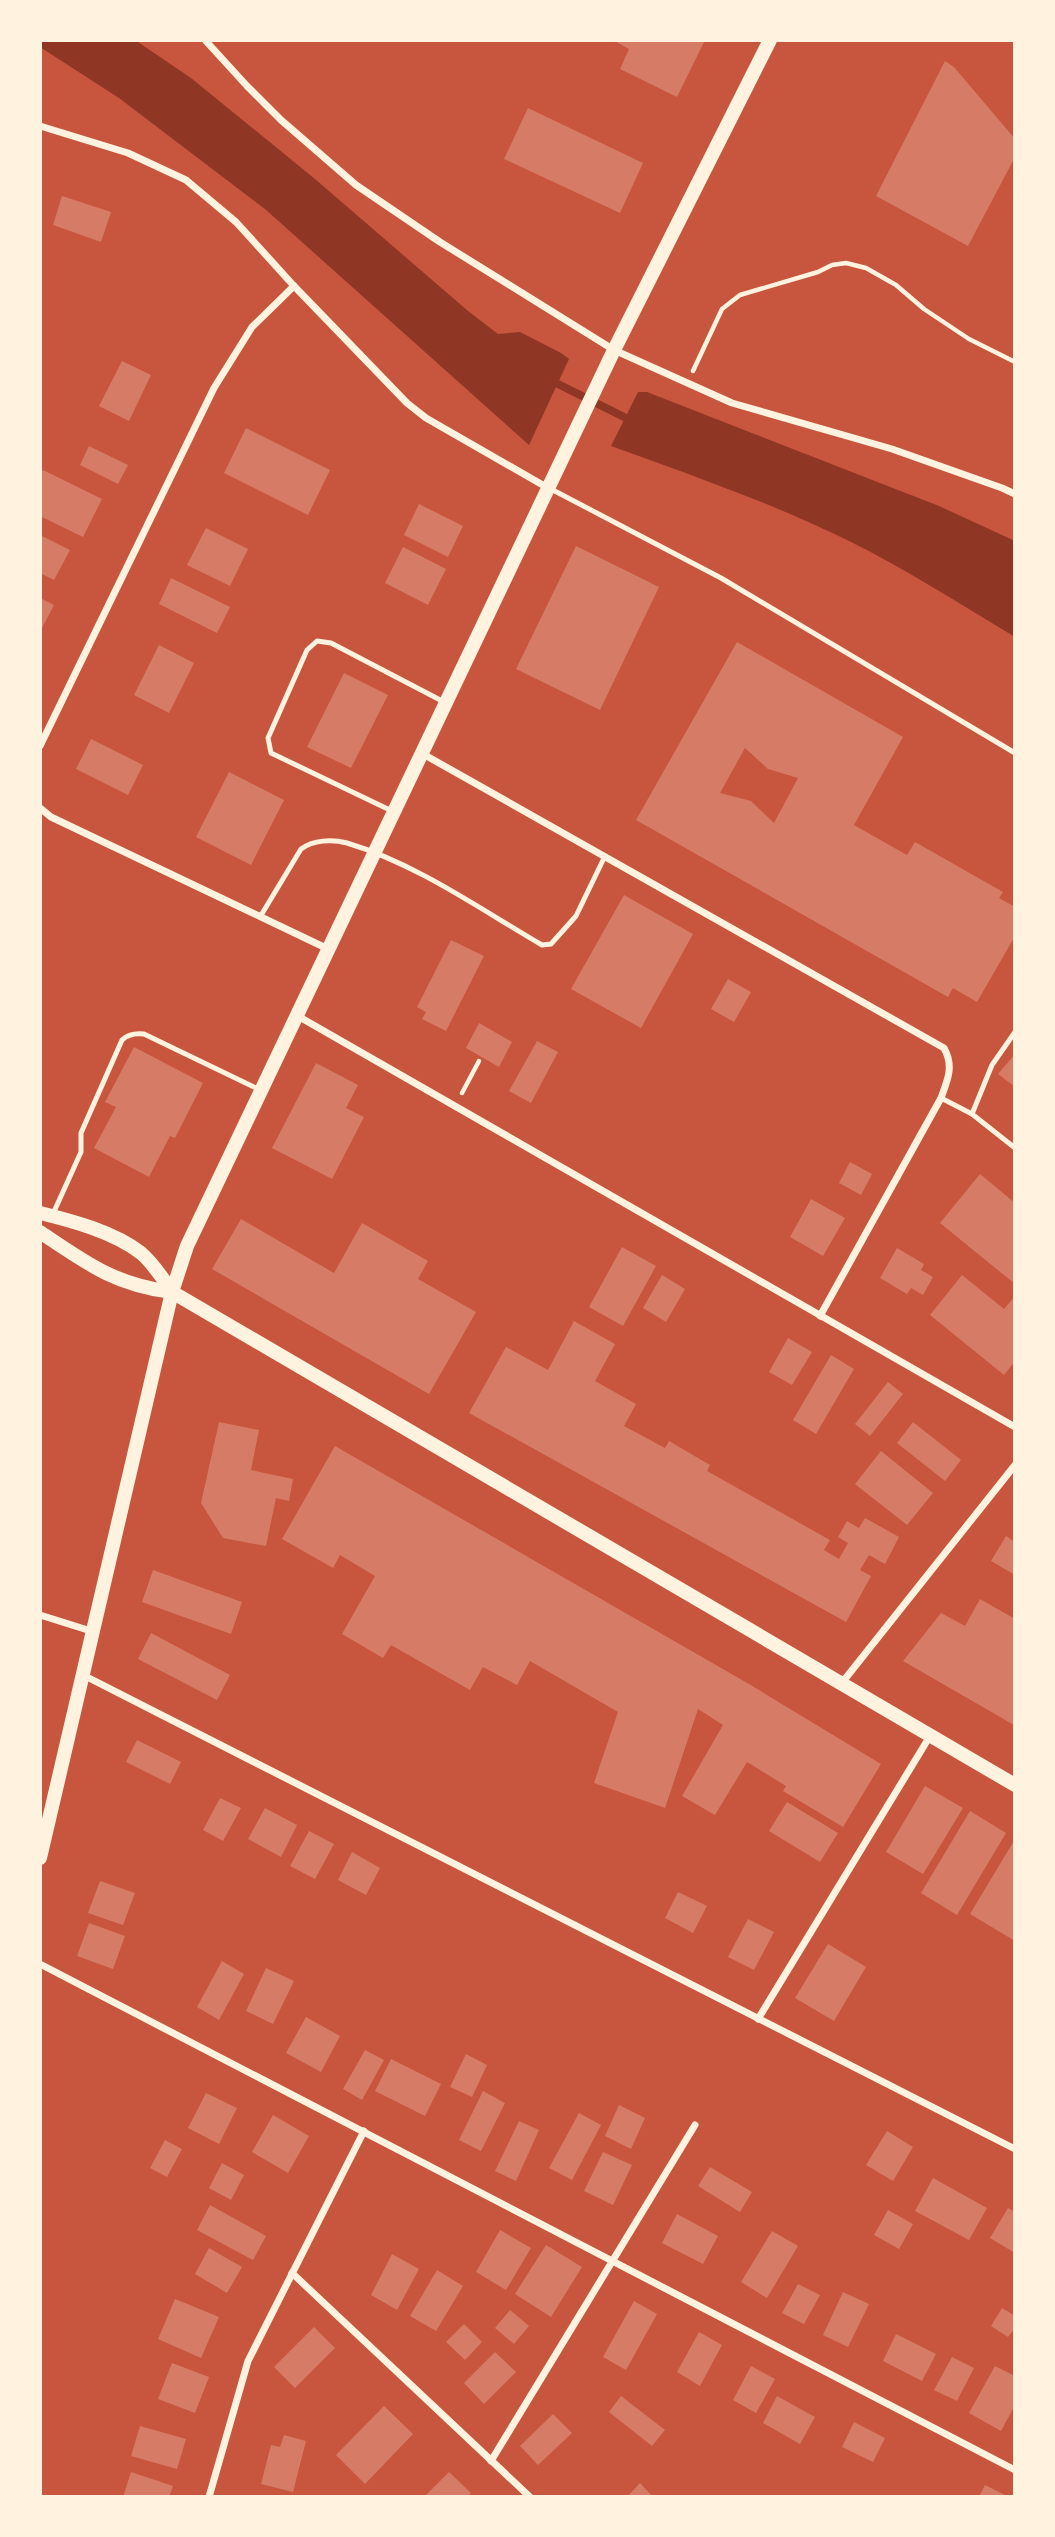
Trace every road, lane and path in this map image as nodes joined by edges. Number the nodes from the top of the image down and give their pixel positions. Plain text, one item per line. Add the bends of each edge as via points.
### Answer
1 (205, 40) edge
2 (769, 40) edge
3 (40, 125) edge
4 (294, 286) junction
5 (614, 350) junction
6 (1015, 362) edge
7 (688, 381) junction
8 (549, 488) junction
9 (1015, 494) edge
10 (447, 704) junction
11 (40, 746) edge
12 (1015, 753) edge
13 (423, 754) junction
14 (40, 808) edge
15 (394, 813) junction
16 (374, 854) junction
17 (605, 856) junction
18 (260, 917) junction
19 (328, 949) junction
20 (296, 1015) junction
21 (1015, 1032) edge
22 (479, 1061) dead end
23 (260, 1091) junction
24 (941, 1098) junction
25 (455, 1107) junction
26 (972, 1114) junction
27 (1015, 1148) edge
28 (46, 1214) edge
29 (40, 1232) edge
30 (172, 1292) junction
31 (820, 1316) junction
32 (1015, 1427) edge
33 (1015, 1465) edge
34 (40, 1615) edge
35 (91, 1631) junction
36 (82, 1674) junction
37 (841, 1685) junction
38 (930, 1736) junction
39 (1015, 1785) edge
40 (40, 1858) edge
41 (40, 1964) edge
42 (758, 2019) junction
43 (695, 2125) dead end
44 (364, 2131) junction
45 (1015, 2150) edge
46 (613, 2260) junction
47 (292, 2273) junction
48 (491, 2461) junction
49 (1015, 2470) edge
50 (209, 2497) edge
51 (530, 2497) edge

1 - 5 street via 281,120 356,185
2 - 5 main road
3 - 4 street via 128,153 186,180 225,211
4 - 8 street via 407,403
4 - 11 street via 252,327 214,388
5 - 7 street
5 - 8 main road
6 - 7 path via 970,339 896,285 846,263 740,295 722,309
7 - 9 street via 732,403 892,449
8 - 10 main road
8 - 12 lane via 721,578
10 - 13 main road
10 - 15 lane via 331,643 317,641 307,650 268,738 271,753
13 - 15 main road
13 - 17 street
14 - 18 street
15 - 16 main road
16 - 17 lane via 425,876 542,945 551,944 576,916
16 - 18 lane via 344,842 311,842 301,849
16 - 19 main road
17 - 24 street via 944,1048 950,1060
18 - 19 street
19 - 20 main road
20 - 23 main road
20 - 25 street
21 - 26 lane via 992,1065
22 - 25 path
23 - 28 lane via 144,1034 125,1037 82,1133 81,1152
23 - 30 main road via 187,1247
24 - 26 lane
24 - 31 street
25 - 31 street
26 - 27 lane
28 - 30 main road via 119,1239 142,1254
29 - 30 main road via 119,1280
30 - 35 main road
30 - 37 main road
31 - 32 street
33 - 37 street
34 - 35 street
35 - 36 main road
36 - 40 main road
36 - 42 street
37 - 38 main road
38 - 39 main road
38 - 42 street
41 - 44 street
42 - 45 street
43 - 46 street
44 - 46 street
44 - 47 street
46 - 48 street
46 - 49 street
47 - 48 street
47 - 50 street via 248,2361
48 - 51 street

